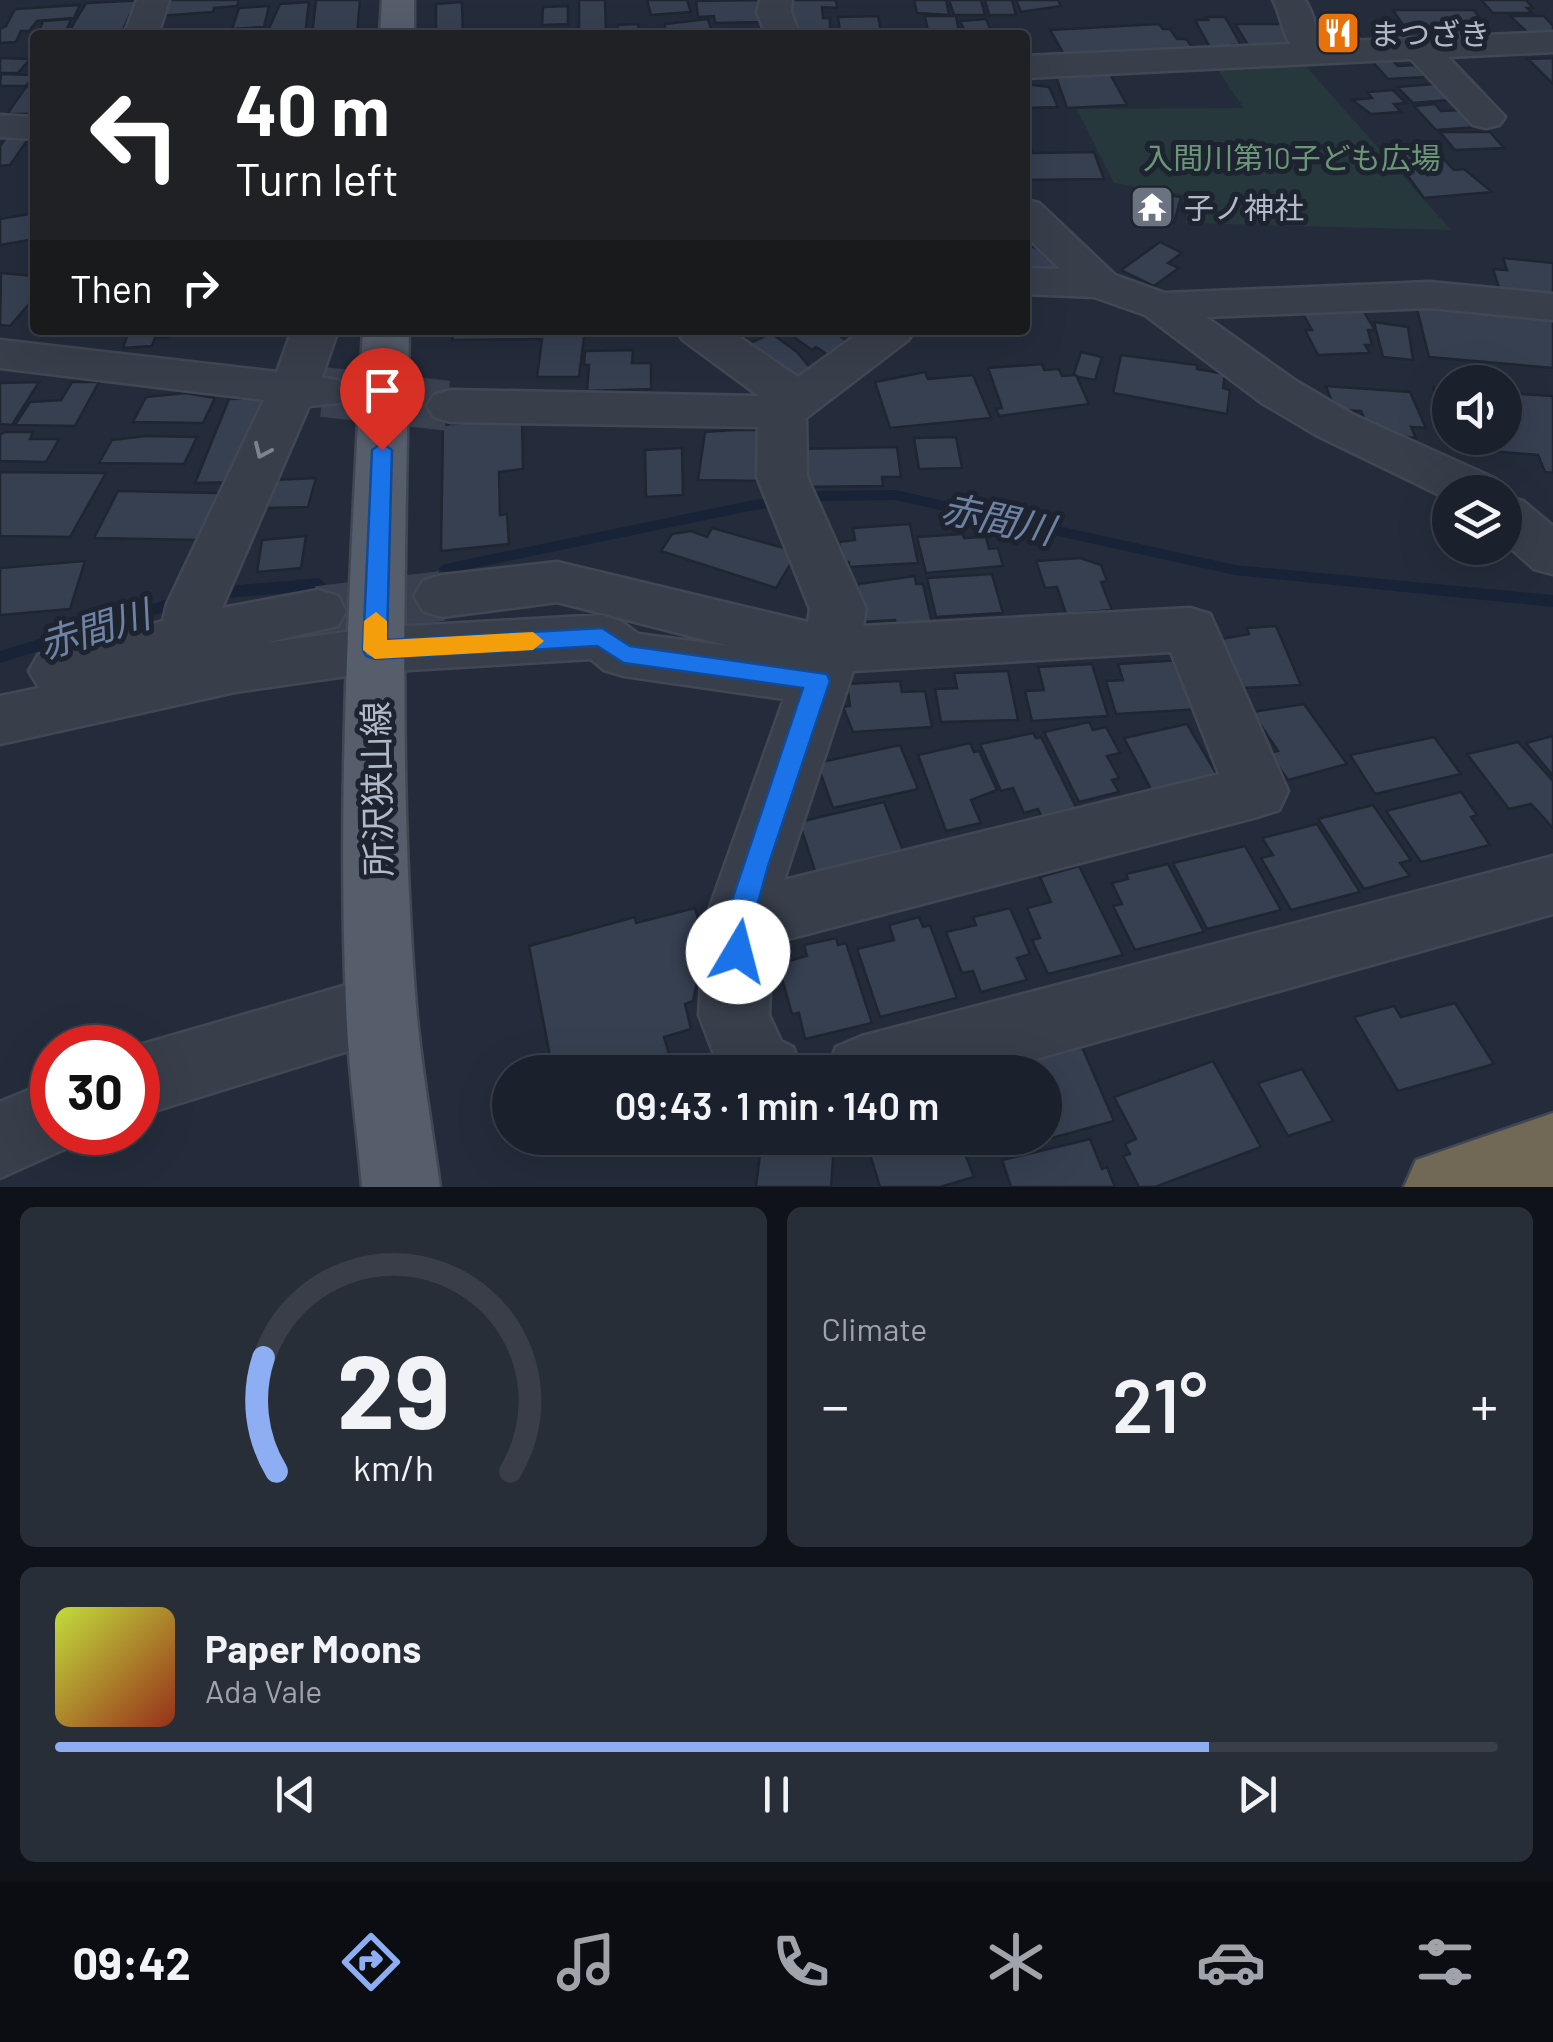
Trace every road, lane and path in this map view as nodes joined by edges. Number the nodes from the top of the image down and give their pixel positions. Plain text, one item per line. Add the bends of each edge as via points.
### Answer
1 (153, 0) edge
2 (398, 0) edge
3 (776, 0) edge
4 (1289, 0) edge
5 (144, 30) edge
6 (396, 30) edge
7 (780, 30) edge
8 (1553, 42) edge
9 (1420, 48) junction
10 (1313, 53) junction
11 (1030, 68) edge
12 (1486, 117) dead end
13 (0, 126) edge
14 (30, 128) edge
15 (1030, 217) edge
16 (1030, 281) edge
17 (1100, 284) junction
18 (1161, 306) junction
19 (1553, 307) edge
20 (314, 335) edge
21 (386, 335) edge
22 (706, 335) edge
23 (885, 335) edge
24 (0, 354) edge
25 (307, 390) junction
26 (451, 406) tunnel mouth
27 (782, 412) junction
28 (1442, 475) edge
29 (1522, 529) edge
30 (1553, 555) edge
31 (442, 596) tunnel mouth
32 (318, 612) tunnel mouth
33 (188, 636) junction
34 (375, 650) junction
35 (824, 666) junction
36 (0, 687) edge
37 (0, 720) edge
38 (1553, 885) edge
39 (739, 921) junction
40 (381, 1009) junction
41 (750, 1055) edge
42 (925, 1055) edge
43 (160, 1074) edge
44 (30, 1127) edge
45 (0, 1140) edge
46 (1553, 1151) edge
47 (401, 1187) edge
48 (1444, 1187) edge

1 - 5 street
2 - 6 main road
3 - 7 street
4 - 10 street
8 - 9 street
9 - 10 street
9 - 12 street
10 - 11 street
13 - 14 street
15 - 17 street
16 - 17 street
17 - 18 street
18 - 19 street via 1430,296
18 - 28 street via 1280,392
20 - 25 street
21 - 34 main road, 所沢狭山線
22 - 27 street via 782,389
23 - 27 street
24 - 25 street
25 -> 33 street via 195,604
26 - 27 street
27 - 35 street via 782,477 838,609
29 - 30 street
31 - 35 street via 557,582
32 - 33 street
33 - 36 street
34 - 35 street via 602,637 624,654
34 - 37 street via 235,669
34 - 40 main road, 所沢狭山線
35 - 39 street
35 - 39 street via 1190,629 1256,791
38 - 42 street
39 - 41 street via 734,1015
40 - 43 street
40 - 47 main road, 所沢狭山線
44 - 45 street
46 - 48 highway

